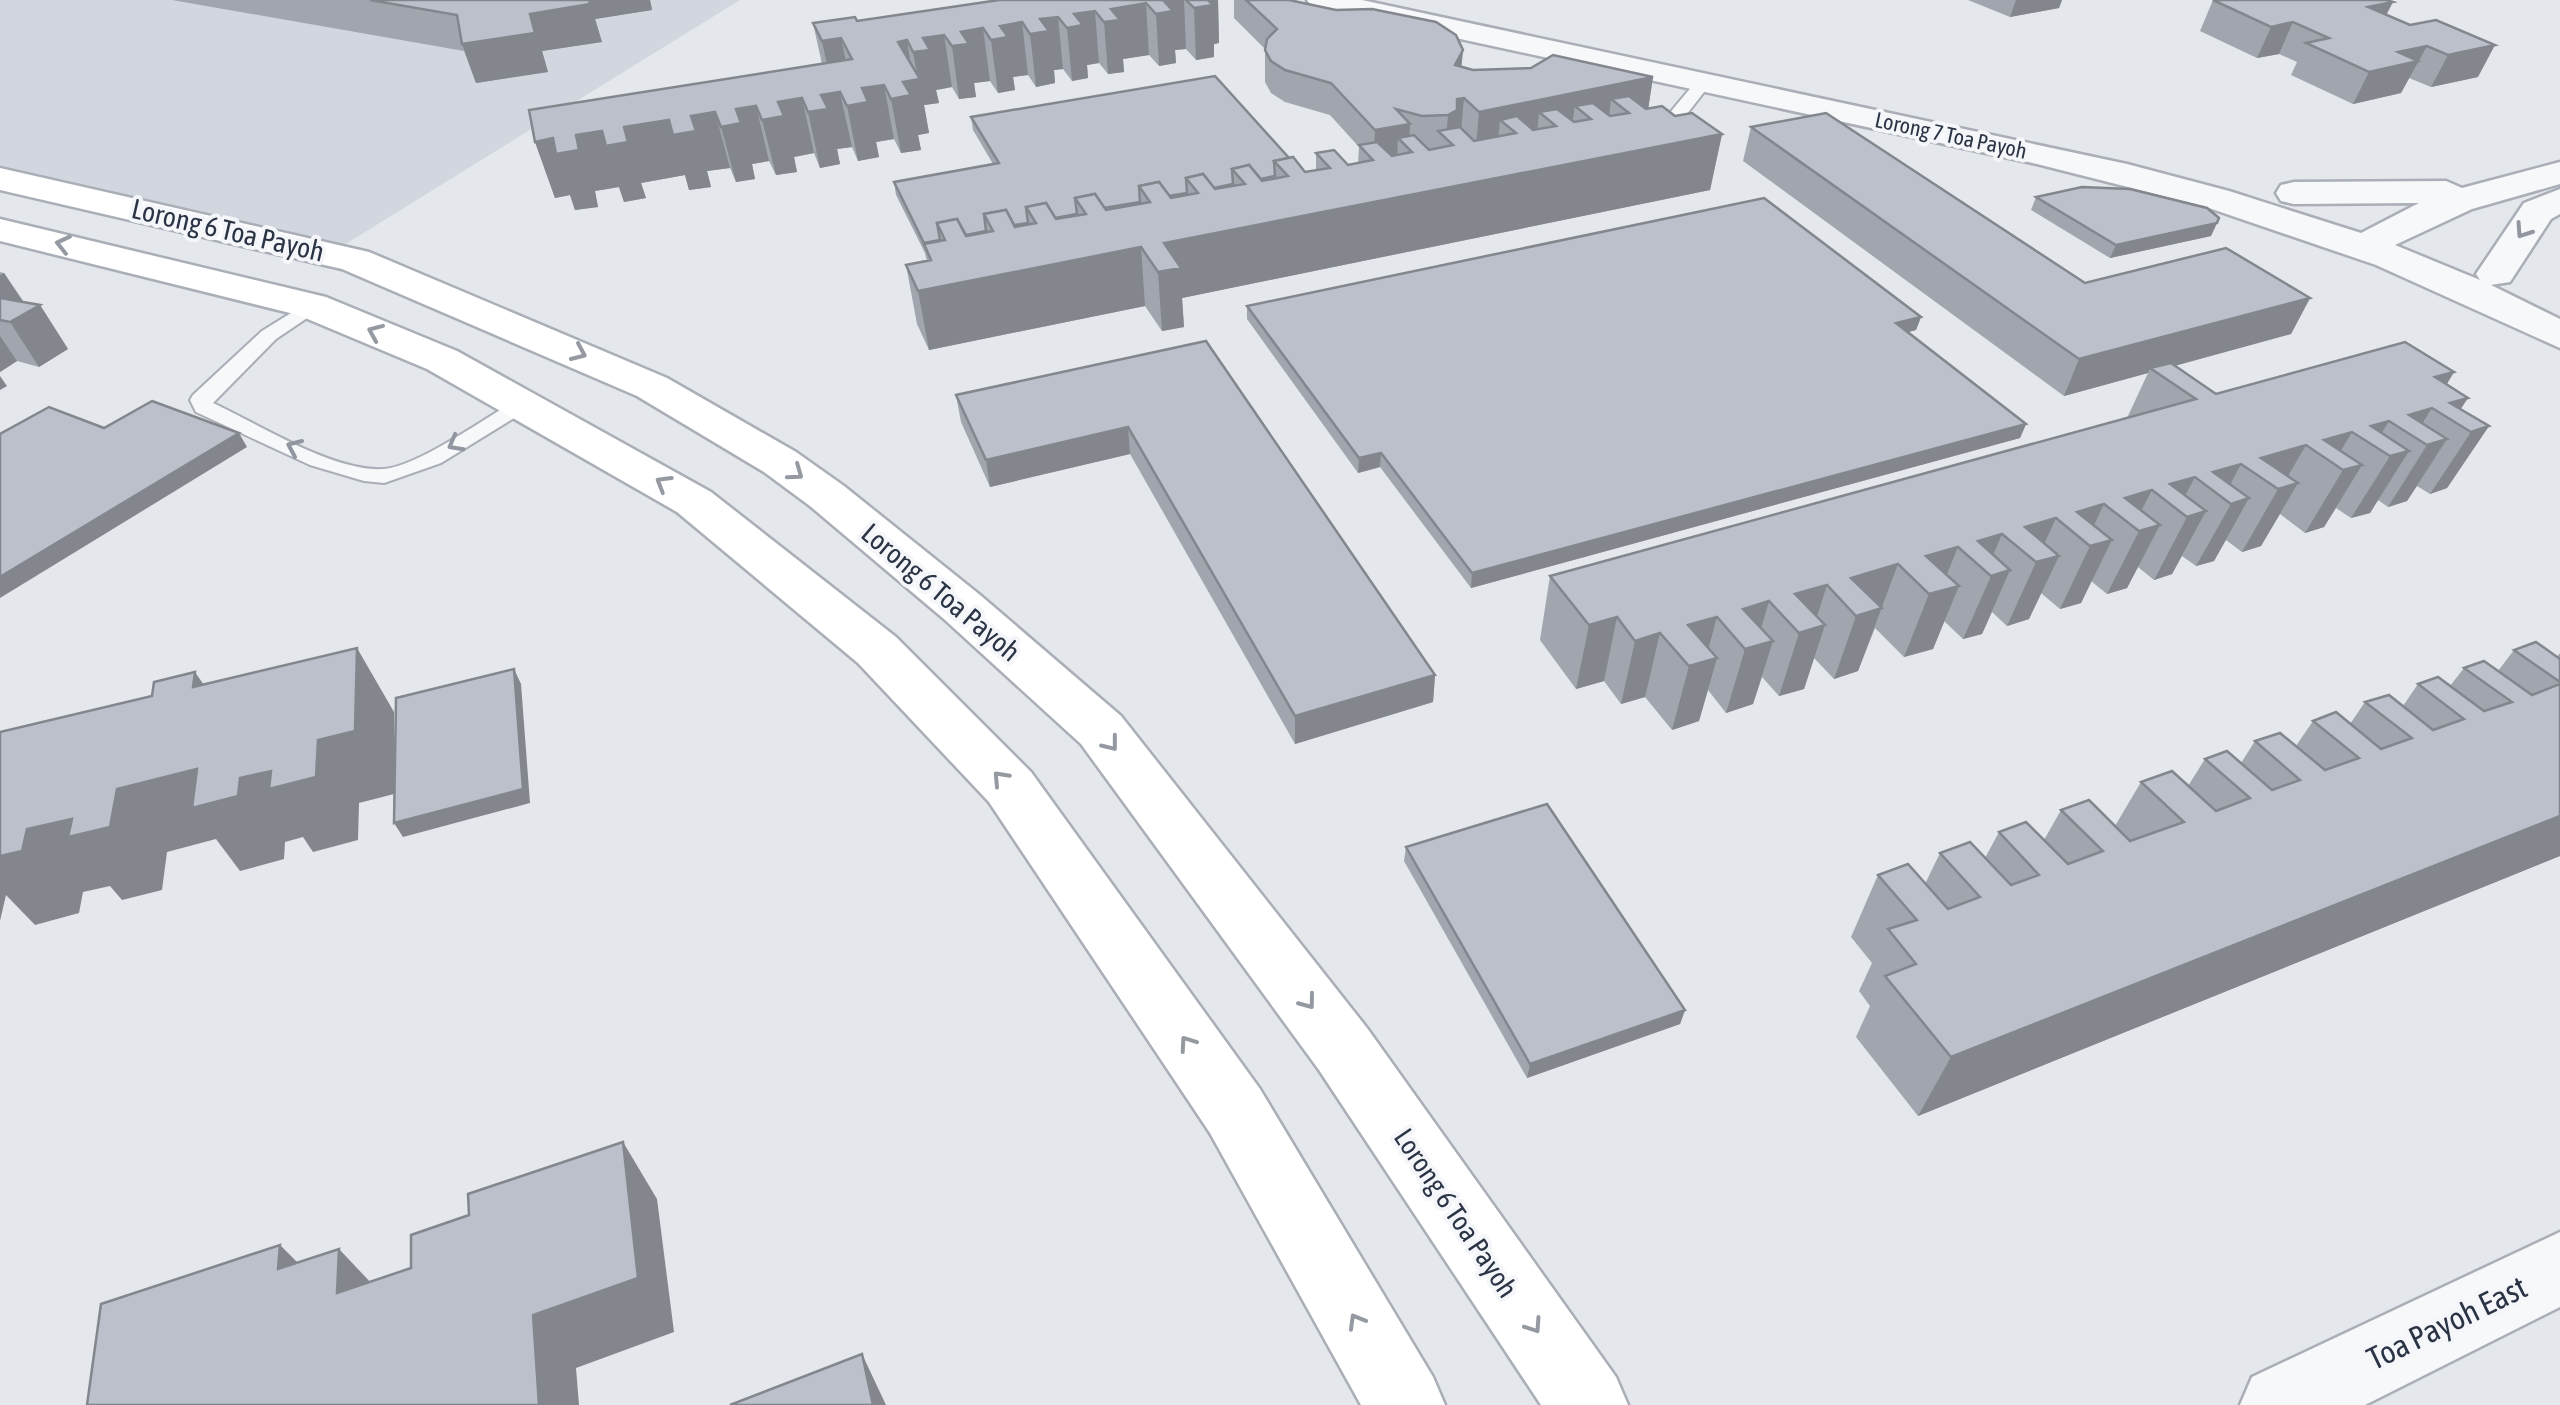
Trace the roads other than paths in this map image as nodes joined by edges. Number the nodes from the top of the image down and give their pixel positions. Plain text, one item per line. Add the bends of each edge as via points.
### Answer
1 (1322, 0) edge
2 (1388, 0) edge
3 (1704, 82) junction
4 (1630, 132) edge
5 (2560, 173) edge
6 (0, 179) edge
7 (2494, 189) junction
8 (2294, 193) junction
9 (2560, 200) edge
10 (0, 230) edge
11 (2381, 236) junction
12 (2496, 274) junction
13 (2560, 300) edge
14 (312, 306) junction
15 (2560, 335) edge
16 (522, 406) junction
17 (2560, 1268) edge
18 (1405, 1405) edge
19 (1588, 1405) edge
20 (2280, 1405) edge

1 - 3 street, Lorong 7 Toa Payoh
2 - 8 street, Lorong 7 Toa Payoh via 2086,140
3 - 4 lane via 1669,125
3 - 11 street, Lorong 7 Toa Payoh
5 - 7 street
6 -> 19 main road, Lorong 6 Toa Payoh via 354,260 652,386 827,496 1101,730 1344,1049
7 - 8 street
7 - 11 street
8 - 11 street, Lorong 7 Toa Payoh
9 -> 12 street via 2537,211
14 -> 10 main road, Lorong 6 Toa Payoh
11 - 12 street, Lorong 7 Toa Payoh
11 - 15 street, Lorong 7 Toa Payoh
12 - 13 street, Lorong 7 Toa Payoh
16 -> 14 main road, Lorong 6 Toa Payoh via 442,360
16 -> 14 lane via 386,476 342,469 204,407 201,400 269,335
18 -> 16 main road, Lorong 6 Toa Payoh via 1234,1111 1010,786 877,650 694,502
17 - 20 street, Toa Payoh East

